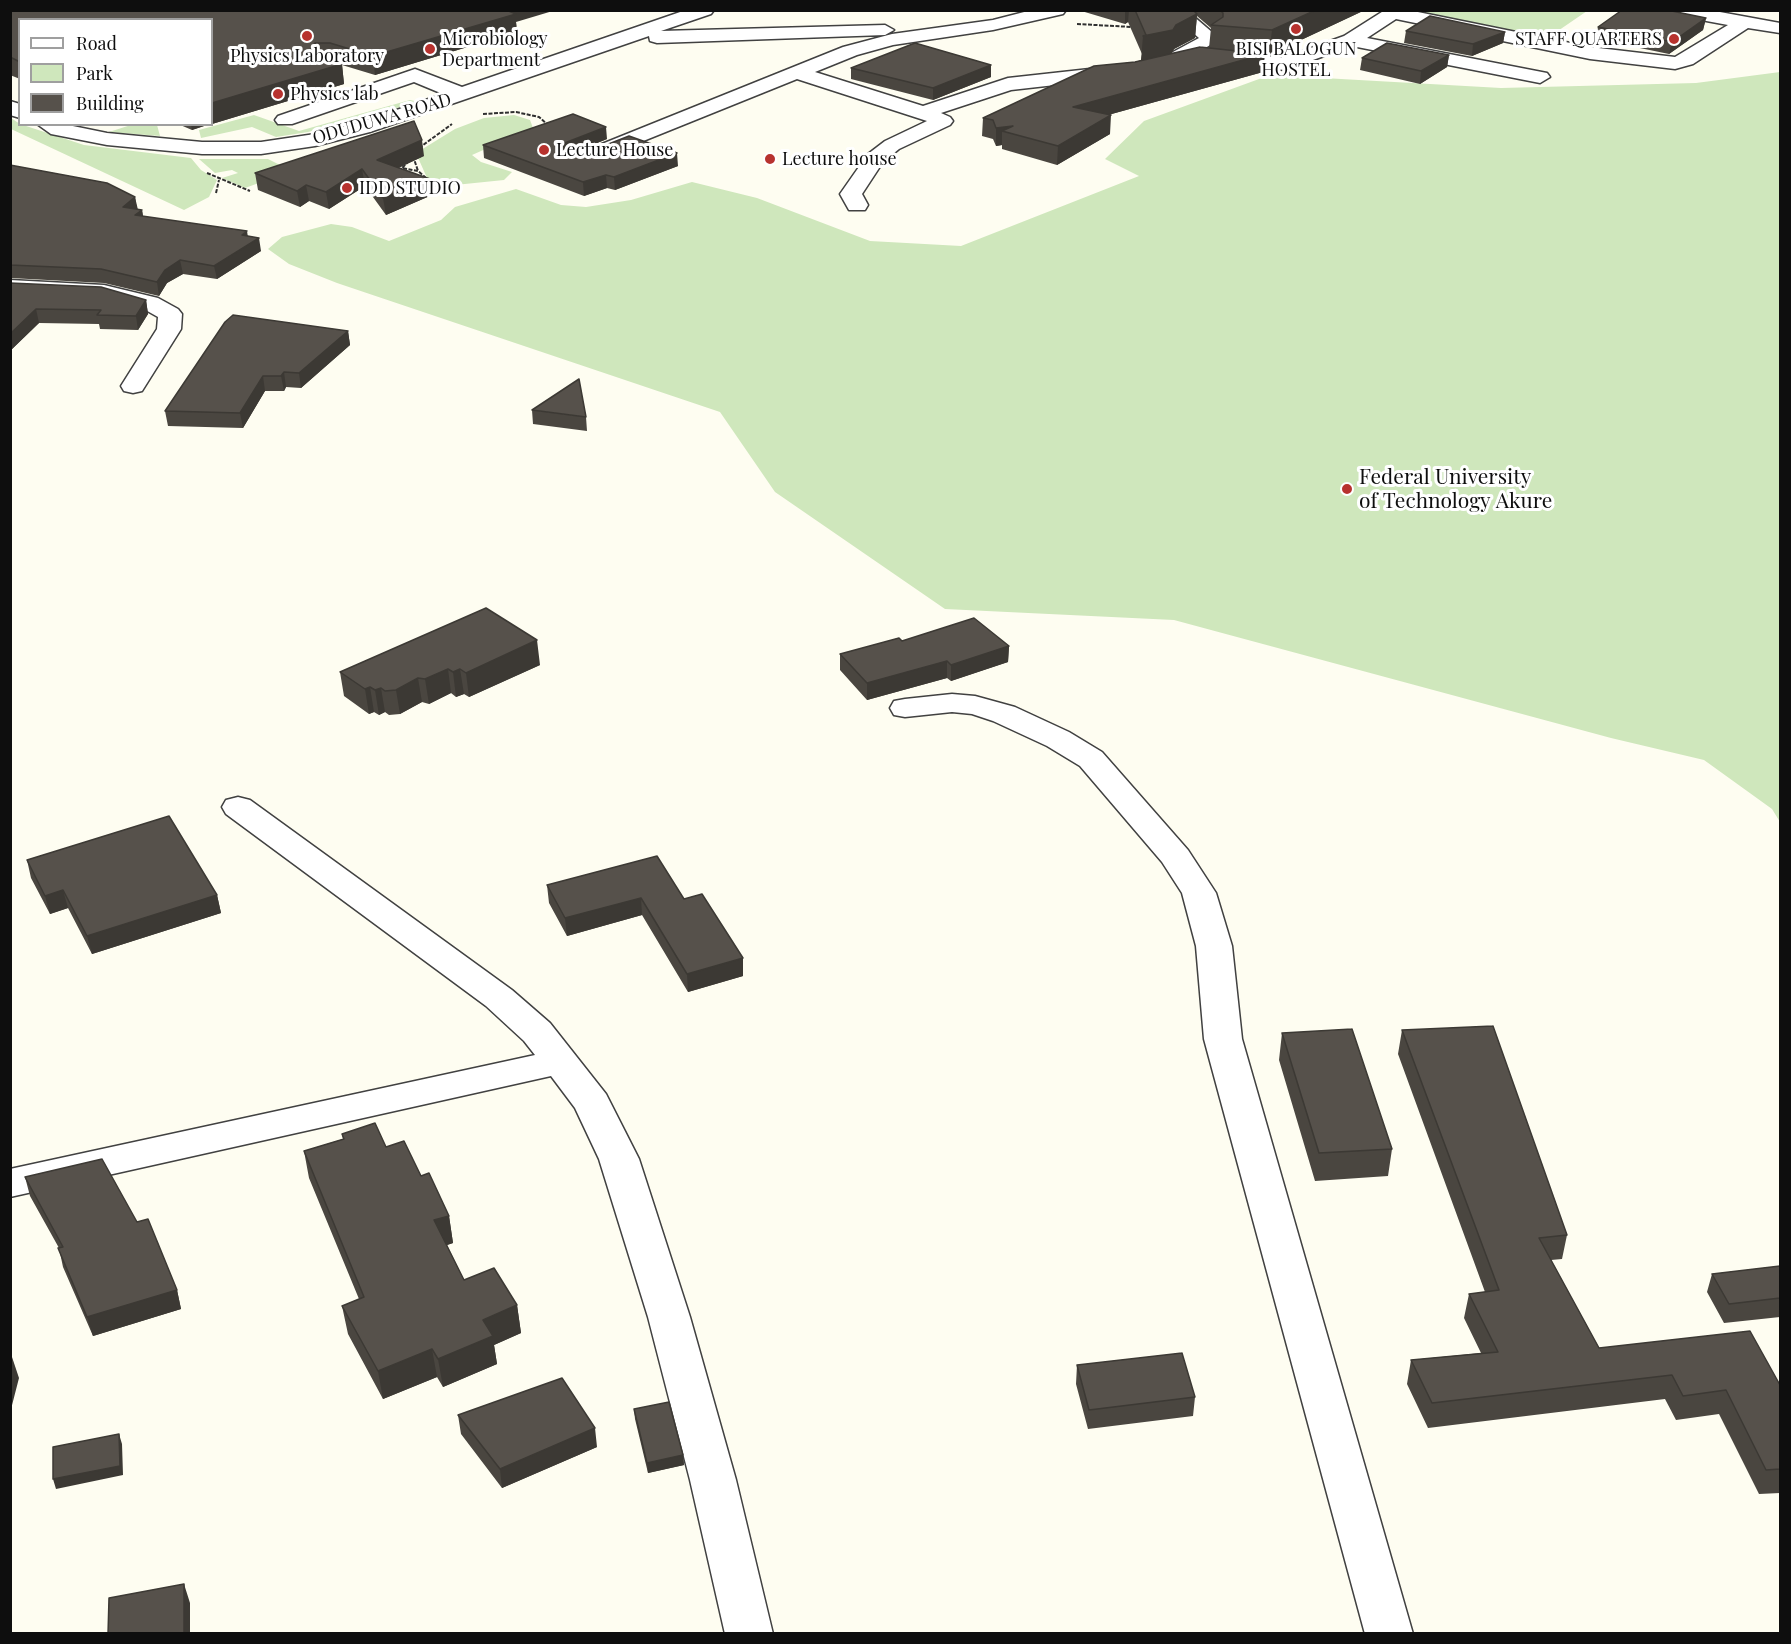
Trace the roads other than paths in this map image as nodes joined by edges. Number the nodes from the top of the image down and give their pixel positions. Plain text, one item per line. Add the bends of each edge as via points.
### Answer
1 (705, 10) edge
2 (1057, 10) edge
3 (1674, 10) edge
4 (1396, 12) edge
5 (734, 15) dead end
6 (774, 15) dead end
7 (1186, 19) edge
8 (1743, 23) junction
9 (1780, 28) edge
10 (916, 29) junction
11 (833, 31) junction
12 (652, 37) junction
13 (1351, 40) junction
14 (756, 53) dead end
15 (1167, 63) junction
16 (794, 65) junction
17 (347, 76) edge
18 (1540, 77) dead end
19 (380, 88) junction
20 (463, 95) junction
21 (436, 104) junction
22 (923, 112) junction
23 (285, 120) dead end
24 (51, 126) edge
25 (572, 162) edge
26 (857, 205) dead end
27 (10, 287) edge
28 (133, 386) dead end
29 (905, 708) dead end
30 (238, 807) dead end
31 (562, 1061) junction
32 (10, 1183) edge
33 (749, 1634) edge
34 (1389, 1634) edge

1 - 12 street, ODUDUWA ROAD
2 - 10 street via 1025,19
3 - 8 street
4 - 8 street via 1590,53 1675,63
4 - 13 street
5 - 12 street
6 - 11 street
7 - 15 street via 1211,39
8 - 9 street
10 - 11 street
10 - 16 street via 823,62
11 - 12 street
12 - 14 street
12 - 20 street, ODUDUWA ROAD
13 - 15 street via 1285,64 1210,55
13 - 18 street
15 - 22 street via 1139,70 1008,84
16 - 22 street
16 - 25 street
17 - 19 street
19 - 20 street via 415,75
19 - 21 street
19 - 23 street
20 - 21 street, ODUDUWA ROAD
21 - 24 street, ODUDUWA ROAD via 363,128 261,148 154,144
22 - 26 street via 943,121 892,145 875,158 851,194
27 - 28 street via 104,292 150,303 170,314 169,329
29 - 34 street via 975,705 1037,729 1091,759 1176,857 1199,893 1214,946 1223,1039
30 - 31 street via 499,998
31 - 32 street
31 - 33 street via 592,1103 620,1159 672,1328

